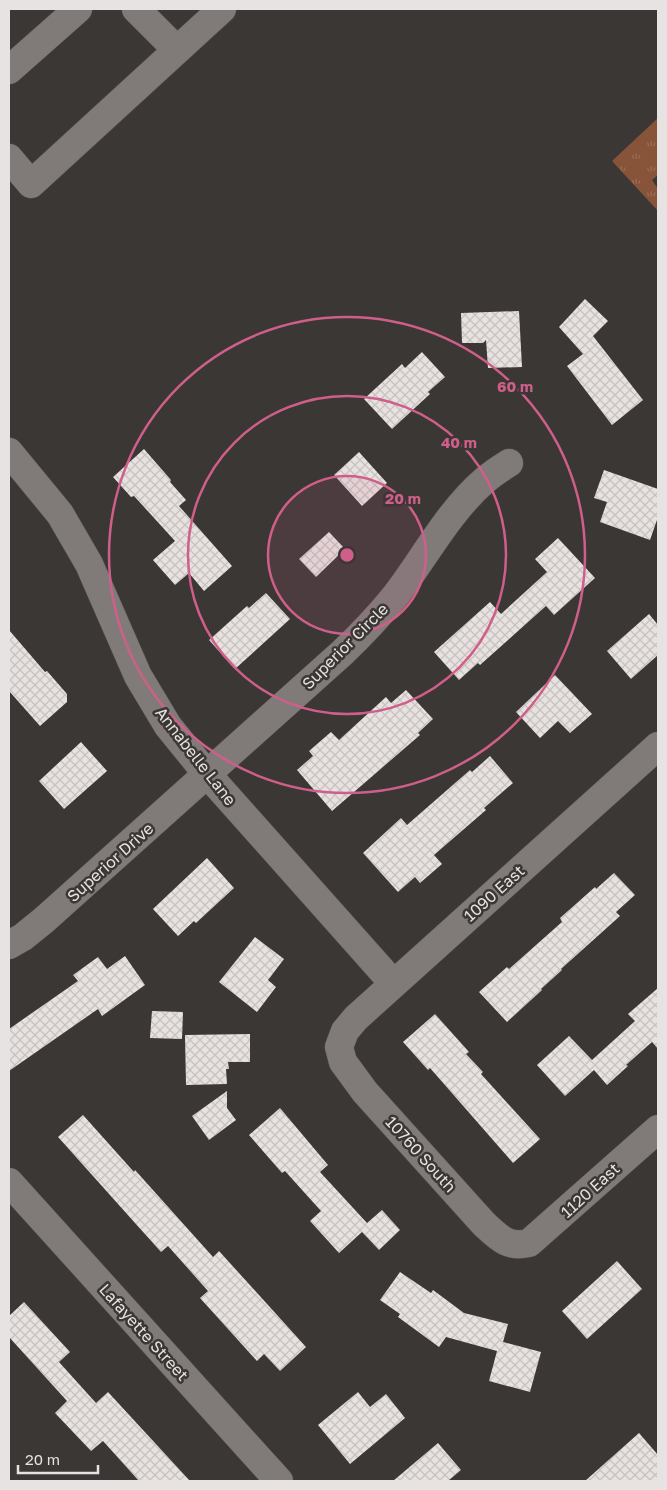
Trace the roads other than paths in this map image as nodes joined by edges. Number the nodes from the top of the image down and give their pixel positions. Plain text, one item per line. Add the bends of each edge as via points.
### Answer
1 (76, 9) edge
2 (136, 9) edge
3 (222, 9) edge
4 (177, 50) junction
5 (9, 70) edge
6 (9, 158) edge
7 (9, 452) edge
8 (510, 462) dead end
9 (658, 746) edge
10 (207, 774) junction
11 (9, 945) edge
12 (393, 983) junction
13 (339, 1047) joint
14 (658, 1129) edge
15 (9, 1182) edge
16 (519, 1246) joint
17 (279, 1481) edge

1 - 5 street
2 - 4 street
3 - 4 street
4 - 6 street via 32,184
7 - 10 street, Annabelle Lane via 60,514 89,564 138,676 168,726
8 - 10 street, Superior Circle via 485,480 462,505 370,626
9 - 12 street, 1090 East
10 - 11 street, Superior Drive via 44,920
10 - 12 street, Annabelle Lane
12 - 13 street, 1090 East via 356,1018
13 - 16 street, 10760 South via 343,1062 353,1078 477,1217 506,1243
14 - 16 street, 1120 East via 538,1236
15 - 17 street, Lafayette Street

